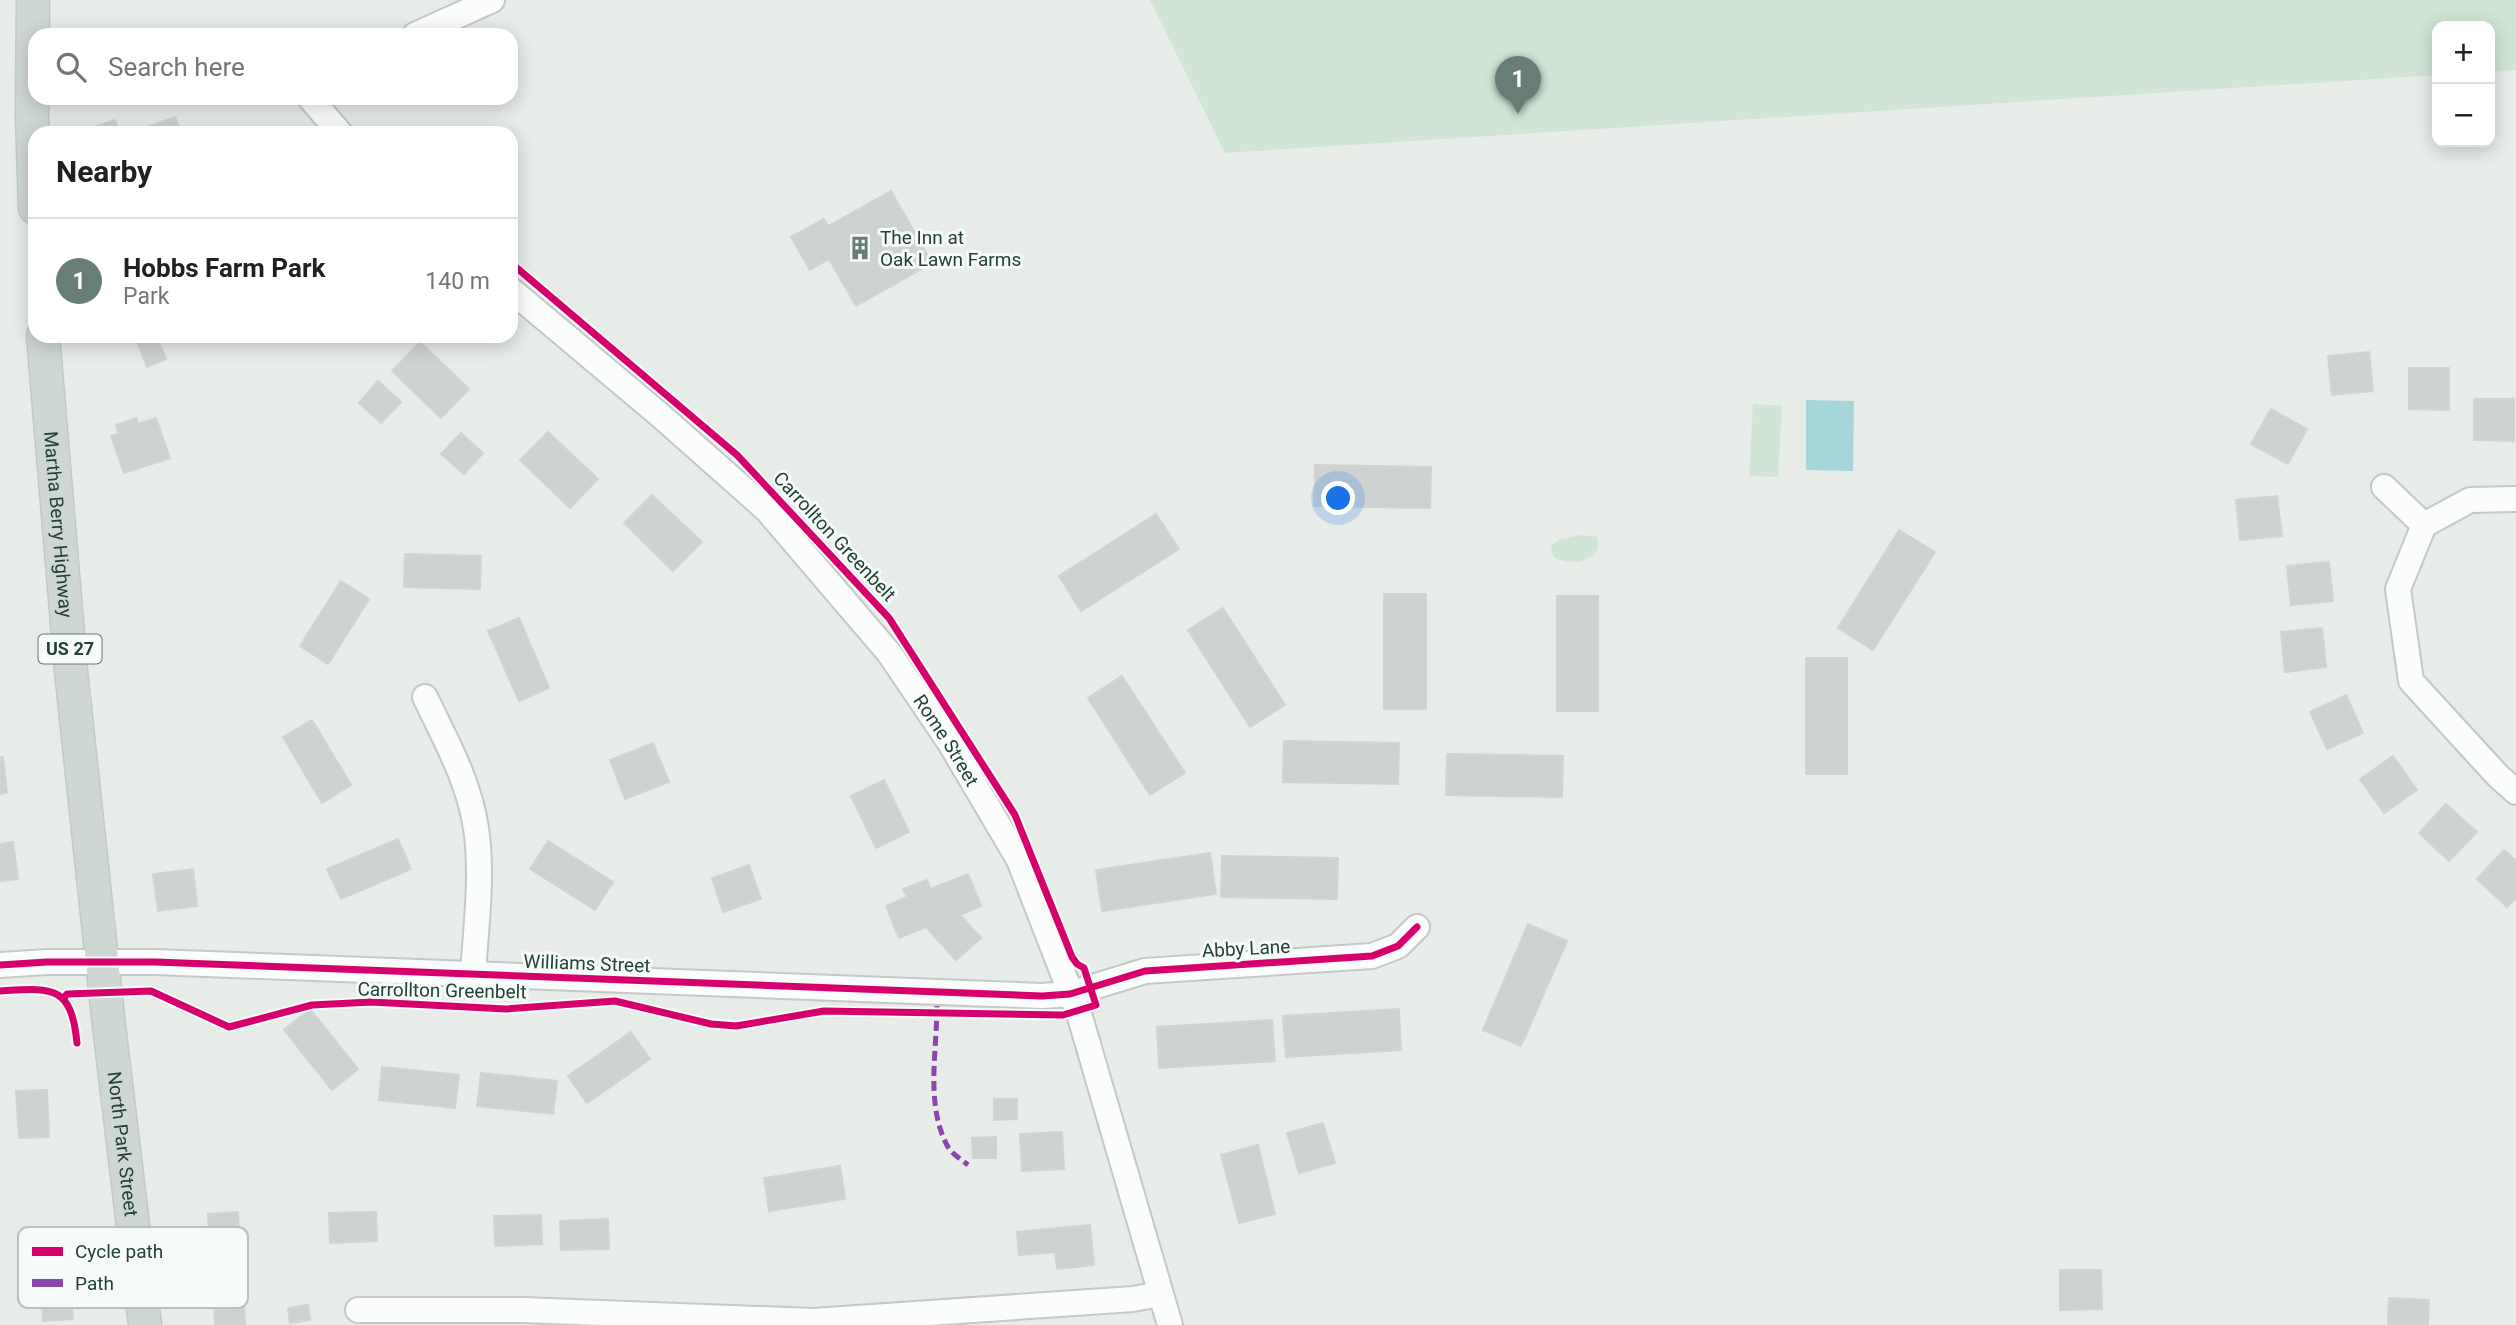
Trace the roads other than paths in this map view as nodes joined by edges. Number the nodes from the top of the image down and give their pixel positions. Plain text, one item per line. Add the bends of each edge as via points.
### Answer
1 (33, 0) edge
2 (492, 0) edge
3 (34, 28) edge
4 (430, 28) edge
5 (32, 105) edge
6 (316, 105) edge
7 (32, 126) edge
8 (334, 126) edge
9 (518, 296) edge
10 (44, 343) edge
11 (2384, 487) dead end
12 (2516, 499) edge
13 (2424, 526) junction
14 (425, 697) dead end
15 (2516, 792) edge
16 (1417, 927) dead end
17 (103, 962) junction
18 (0, 965) edge
19 (472, 974) junction
20 (1070, 994) junction
21 (134, 1227) edge
22 (1160, 1294) junction
23 (358, 1310) dead end
24 (524, 1317) edge
25 (814, 1323) edge
26 (1170, 1325) edge

1 - 3 main road
2 - 4 street
5 - 7 main road
6 - 8 street
9 - 20 street, Rome Street via 767,510 889,653 950,743 1019,860
10 - 17 main road, Martha Berry Highway / US 27 via 71,671
11 - 13 street
12 - 13 street via 2470,500
13 - 15 street via 2398,589 2412,681
14 - 19 street via 460,770 476,829
16 - 20 street, Abby Lane via 1398,946 1372,956 1145,971
17 - 18 street, Williams Street
17 - 19 street, Williams Street
17 - 21 main road, North Park Street / US 27
19 - 20 street, Williams Street
20 - 22 street, Rome Street
22 - 25 street
22 - 26 street, Rome Street
23 - 24 street
24 - 25 street

